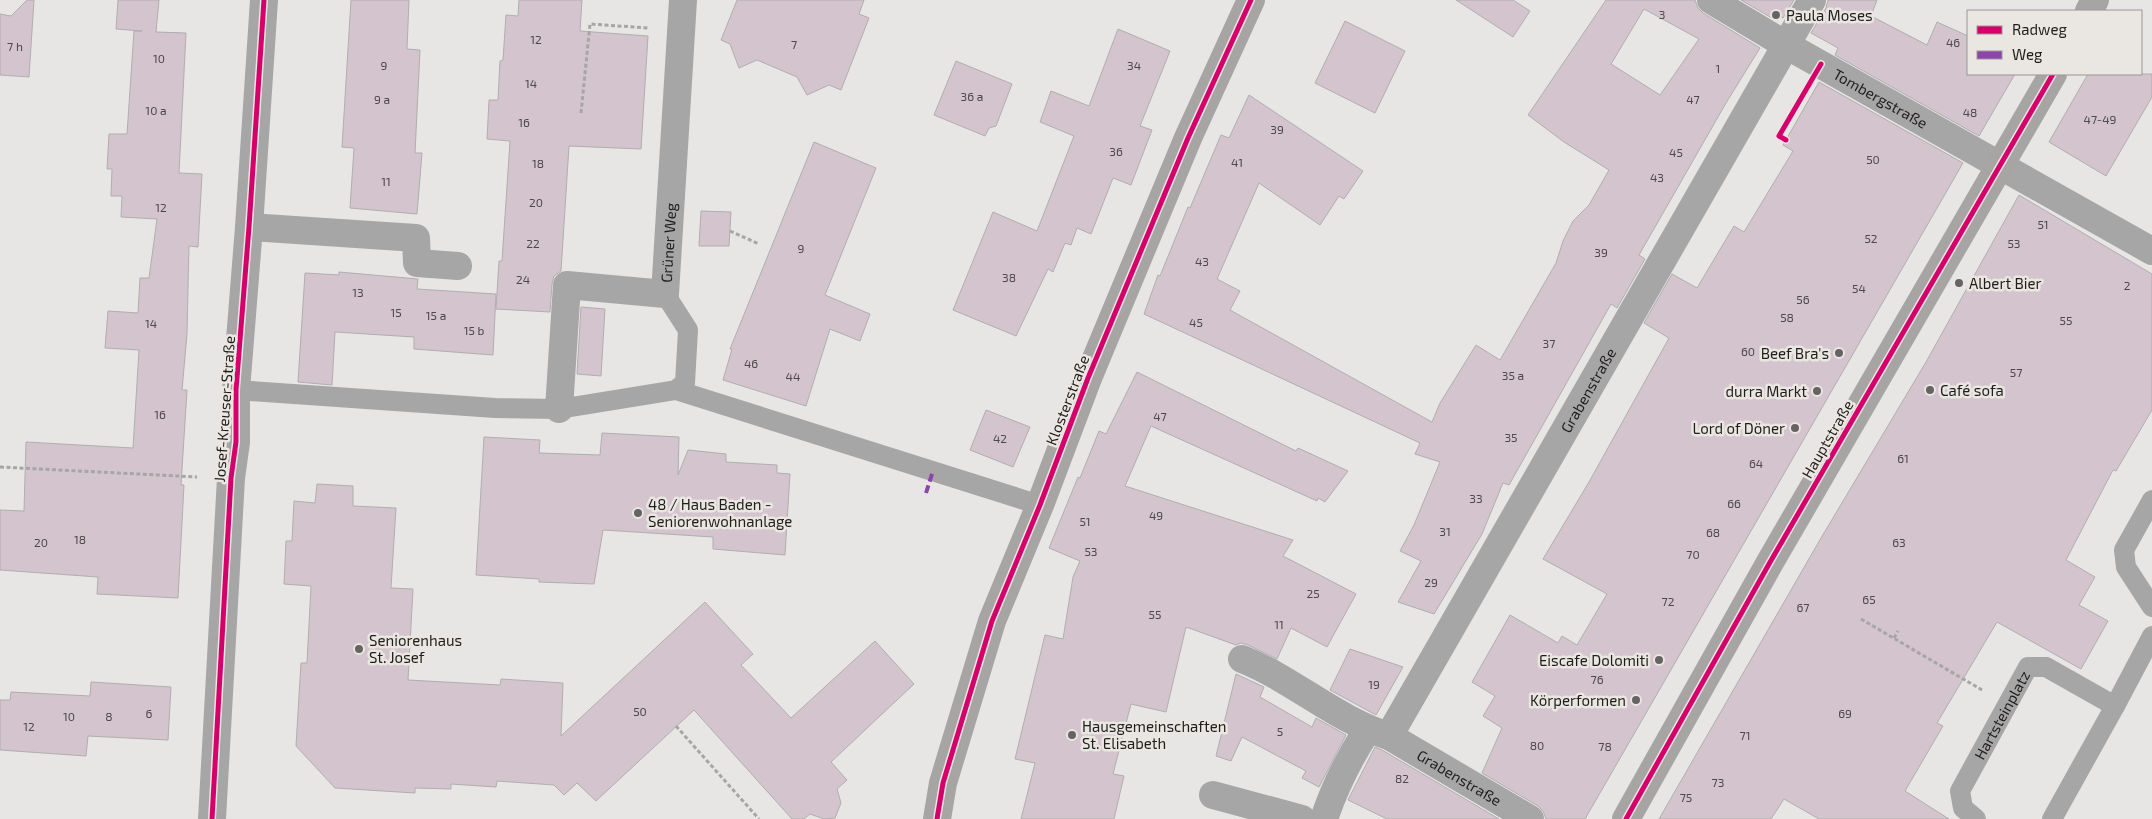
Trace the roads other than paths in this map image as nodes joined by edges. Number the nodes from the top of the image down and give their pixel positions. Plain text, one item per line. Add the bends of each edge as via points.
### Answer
1 (264, 0) edge
2 (683, 0) edge
3 (1252, 0) edge
4 (1711, 0) edge
5 (1812, 0) edge
6 (1786, 45) junction
7 (2052, 75) edge
8 (2001, 164) junction
9 (249, 226) junction
10 (2152, 251) edge
11 (458, 266) dead end
12 (665, 294) junction
13 (236, 390) junction
14 (676, 390) junction
15 (559, 410) junction
16 (2152, 500) edge
17 (1040, 505) junction
18 (2152, 607) edge
19 (2152, 636) edge
20 (1242, 659) dead end
21 (2115, 706) junction
22 (1379, 732) junction
23 (1213, 794) dead end
24 (212, 819) edge
25 (937, 819) edge
26 (1302, 819) edge
27 (1324, 819) edge
28 (1530, 819) edge
29 (1626, 819) edge
30 (1976, 819) edge
31 (2052, 819) edge

1 - 9 street, Josef-Kreuser-Straße
2 - 12 street, Grüner Weg
3 - 17 main road, Klosterstraße via 1188,138 1088,378
4 - 6 street, Tombergstraße
5 - 6 street, Grabenstraße
6 - 8 street, Tombergstraße
6 - 22 street, Grabenstraße
7 - 8 main road, Hauptstraße
8 - 10 street, Tombergstraße
8 - 29 main road, Hauptstraße via 1769,564
9 - 11 street via 416,238 417,263
9 - 13 street, Josef-Kreuser-Straße
12 - 14 lane via 688,330 685,383
12 - 15 street, Grüner Weg via 568,285
13 - 15 lane
13 - 24 street, Josef-Kreuser-Straße via 236,442 231,478
14 - 15 lane
14 - 17 lane
16 - 18 lane via 2124,550 2126,567
17 - 25 main road, Klosterstraße via 992,620 943,783
19 - 21 lane
20 - 22 street, Grabenstraße via 1265,668
21 - 30 lane, Hartsteinplatz via 2046,667 2028,667 1960,791 1963,808
21 - 31 lane
22 - 27 street, Grabenstraße via 1348,760
22 - 28 street, Grabenstraße
23 - 26 street

